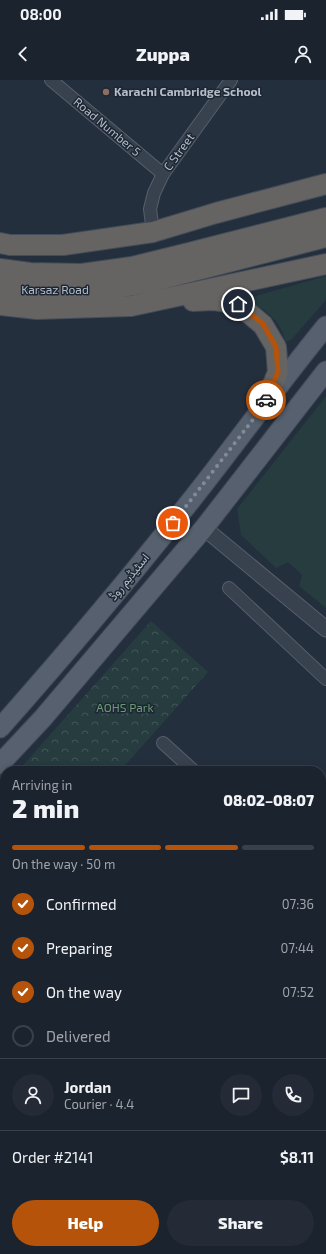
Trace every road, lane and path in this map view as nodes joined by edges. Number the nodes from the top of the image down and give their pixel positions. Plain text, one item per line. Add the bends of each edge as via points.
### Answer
1 (51, 80) edge
2 (231, 80) edge
3 (163, 174) junction
4 (324, 184) edge
5 (326, 218) edge
6 (153, 232) junction
7 (326, 237) edge
8 (3, 243) edge
9 (326, 264) edge
10 (0, 269) edge
11 (109, 280) junction
12 (0, 288) edge
13 (0, 305) edge
14 (131, 306) junction
15 (326, 326) edge
16 (326, 371) edge
17 (265, 404) junction
18 (204, 528) junction
19 (229, 588) dead end
20 (326, 629) edge
21 (326, 679) edge
22 (0, 728) edge
23 (163, 743) dead end
24 (0, 764) edge
25 (188, 766) edge

1 - 3 street, Road Number 5
2 - 3 street, C Street
3 - 6 street, C Street via 150,209
4 - 6 highway
5 - 11 highway via 132,267
6 - 8 highway via 63,245
7 - 11 highway via 146,283
9 - 14 highway
10 - 11 highway, Karsaz Road via 30,273 82,274
11 - 12 highway, Karsaz Road via 75,292 35,292
13 - 14 highway via 37,309
14 - 17 highway via 213,300 238,304 263,324 276,347 278,372
15 - 17 main road, اسٹیڈیم روڈ
16 - 18 main road, اسٹیڈیم روڈ
17 - 22 main road, اسٹیڈیم روڈ via 103,609
18 - 20 street
18 - 24 main road, اسٹیڈیم روڈ via 43,718
19 - 21 street
23 - 25 street

